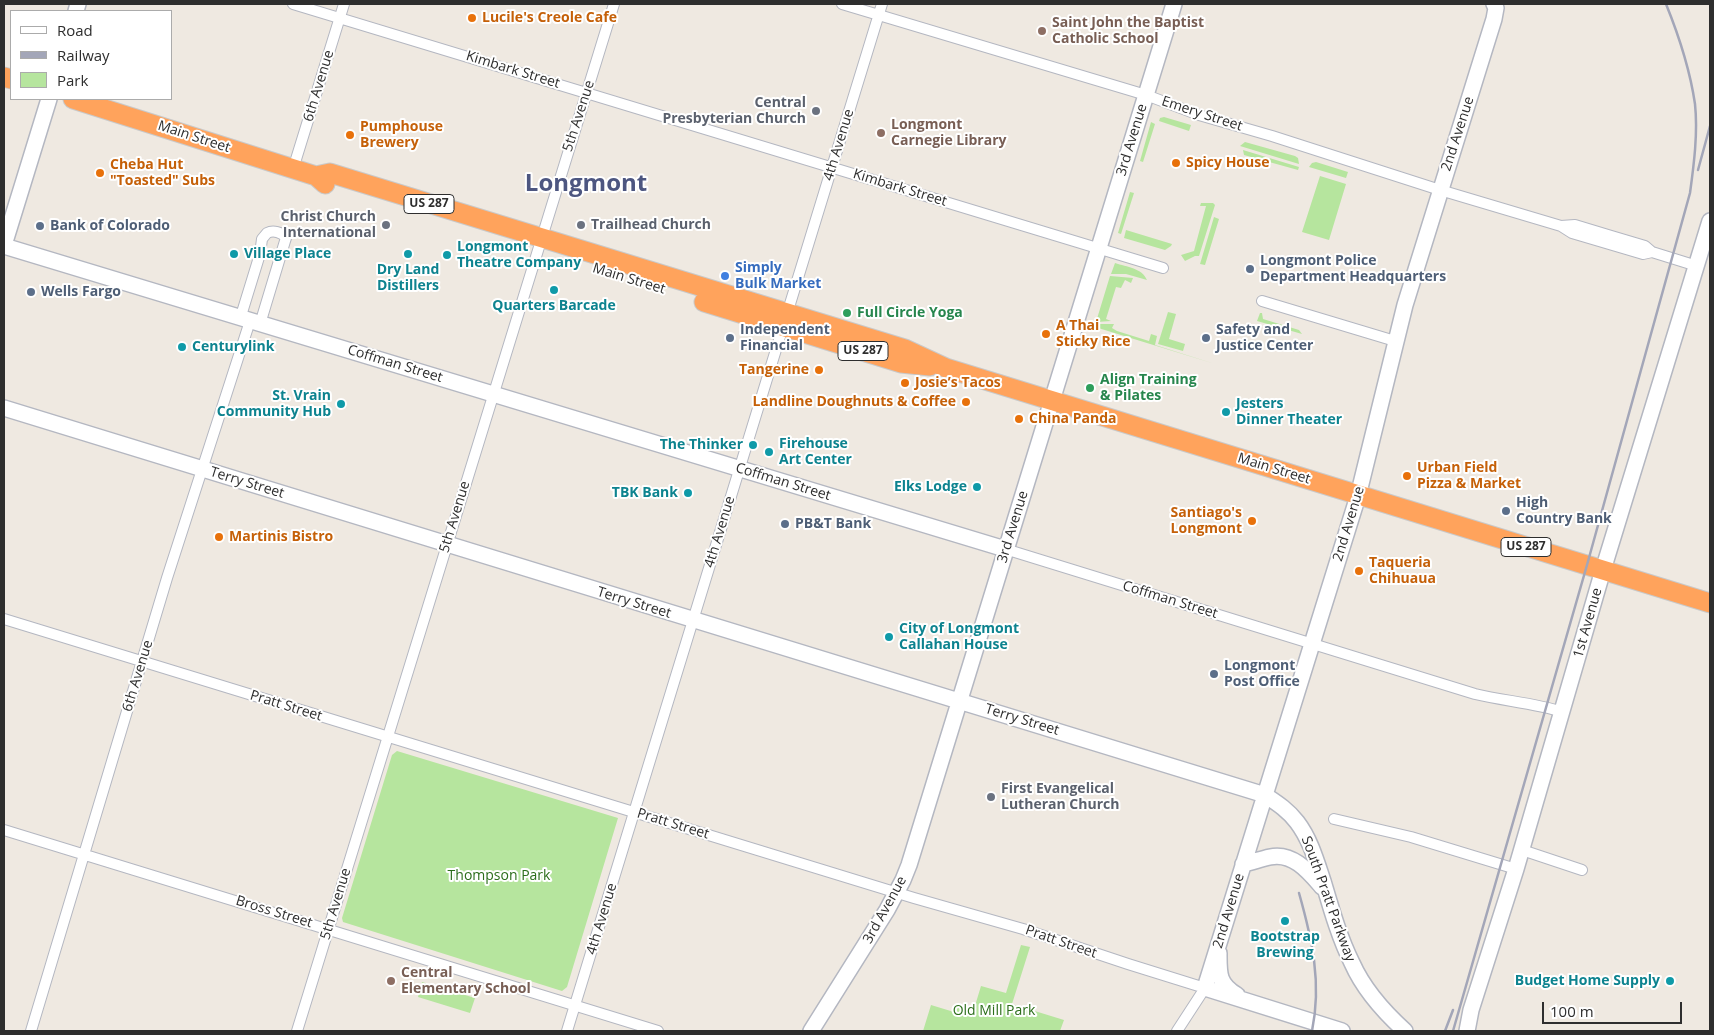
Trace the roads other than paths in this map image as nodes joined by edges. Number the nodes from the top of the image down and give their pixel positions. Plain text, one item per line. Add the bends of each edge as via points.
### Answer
1 (293, 4) edge
2 (344, 4) edge
3 (614, 4) edge
4 (842, 4) edge
5 (882, 4) edge
6 (1174, 4) edge
7 (1495, 6) edge
8 (879, 15) junction
9 (340, 18) junction
10 (587, 93) junction
11 (1146, 95) junction
12 (49, 100) edge
13 (76, 100) edge
14 (832, 167) junction
15 (293, 168) junction
16 (1440, 190) junction
17 (1710, 221) edge
18 (4, 245) edge
19 (539, 245) junction
20 (1099, 248) junction
21 (1697, 266) junction
22 (1163, 268) dead end
23 (1262, 301) dead end
24 (785, 320) junction
25 (250, 321) junction
26 (1395, 341) junction
27 (493, 394) junction
28 (1052, 401) junction
29 (4, 408) edge
30 (739, 468) junction
31 (203, 469) junction
32 (1358, 496) junction
33 (447, 545) junction
34 (1006, 549) junction
35 (1603, 570) junction
36 (1710, 603) edge
37 (4, 619) edge
38 (693, 621) junction
39 (1312, 644) junction
40 (143, 661) junction
41 (959, 702) junction
42 (1562, 712) junction
43 (387, 738) junction
44 (1265, 795) junction
45 (635, 812) junction
46 (1334, 819) dead end
47 (4, 830) edge
48 (1522, 850) junction
49 (84, 854) junction
50 (1243, 864) junction
51 (1516, 869) junction
52 (1582, 870) dead end
53 (1326, 891) junction
54 (897, 892) junction
55 (328, 929) junction
56 (1219, 941) junction
57 (1213, 987) junction
58 (1251, 1003) junction
59 (575, 1006) junction
60 (1468, 1029) edge
61 (31, 1031) edge
62 (297, 1031) edge
63 (567, 1031) edge
64 (658, 1031) edge
65 (811, 1031) edge
66 (1178, 1031) edge
67 (1342, 1031) edge
68 (1406, 1031) edge

1 - 9 street, Kimbark Street
2 - 9 street, 6th Avenue
3 - 10 street, 5th Avenue
4 - 8 street, Emery Street
5 - 8 street, 4th Avenue
6 - 11 street, 3rd Avenue
7 - 16 street, 2nd Avenue via 1494,19
8 - 11 street, Emery Street
8 - 14 street, 4th Avenue
9 - 10 street, Kimbark Street
9 - 15 street, 6th Avenue
10 - 14 street, Kimbark Street
10 - 19 street, 5th Avenue
11 - 16 street, Emery Street via 1201,116
11 - 20 street, 3rd Avenue
12 - 18 street
13 - 15 highway, Main Street / US 287
14 - 20 street, Kimbark Street
14 - 24 street, 4th Avenue
15 - 19 highway, Main Street / US 287 via 316,176 327,186
16 - 21 street, Emery Street via 1561,226 1575,225
16 - 26 street, 2nd Avenue
17 - 21 street, 1st Avenue
18 - 25 street, Coffman Street
19 - 24 highway, Main Street / US 287
19 - 27 street, 5th Avenue
20 - 22 street, Kimbark Street
20 - 28 street, 3rd Avenue
21 - 35 street, 1st Avenue
23 - 26 street
24 - 28 highway, Main Street / US 287 via 901,363 946,368
24 - 30 street, 4th Avenue
25 - 25 street, 6th Avenue via 286,241 283,235 275,232 267,232 262,239
25 - 27 street, Coffman Street
25 - 31 street, 6th Avenue
26 - 32 street, 2nd Avenue
27 - 30 street, Coffman Street
27 - 33 street, 5th Avenue
28 - 32 highway, Main Street / US 287
28 - 34 street, 3rd Avenue
29 - 31 street, Terry Street
30 - 34 street, Coffman Street
30 - 38 street, 4th Avenue
31 - 33 street, Terry Street
31 - 40 street, 6th Avenue
32 - 35 highway, Main Street / US 287
32 - 39 street, 2nd Avenue
33 - 38 street, Terry Street
33 - 43 street, 5th Avenue
34 - 39 street, Coffman Street
34 - 41 street, 3rd Avenue
35 - 36 highway, US 287
35 - 42 street, 1st Avenue
37 - 40 street, Pratt Street
38 - 41 street, Terry Street
38 - 45 street, 4th Avenue
39 - 42 street, Coffman Street via 1475,694
39 - 44 street, 2nd Avenue
40 - 43 street, Pratt Street
40 - 49 street, 6th Avenue
41 - 44 street, Terry Street
41 - 54 street, 3rd Avenue via 909,864
42 - 48 street, 1st Avenue
43 - 45 street, Pratt Street
43 - 55 street, 5th Avenue
44 - 50 street, 2nd Avenue
44 - 53 street, South Pratt Parkway via 1287,811 1304,833
45 - 54 street, Pratt Street
45 - 59 street, 4th Avenue
46 - 51 street via 1411,836
47 - 49 street, Bross Street
48 - 51 street, 1st Avenue
48 - 52 street
49 - 55 street, Bross Street
49 - 61 street, 6th Avenue
50 - 53 street via 1272,856 1290,859
50 - 56 street, 2nd Avenue
51 - 60 street, 1st Avenue via 1471,1010
53 - 68 street, South Pratt Parkway via 1344,946 1363,984
54 - 57 street, Pratt Street
54 - 65 street, 3rd Avenue
55 - 59 street, Bross Street
55 - 62 street, 5th Avenue
56 - 57 street, 2nd Avenue
56 - 58 street via 1222,982 1228,990
57 - 58 street, Pratt Street
57 - 66 street, 2nd Avenue
58 - 67 street, Pratt Street
59 - 63 street, 4th Avenue
59 - 64 street, Bross Street

